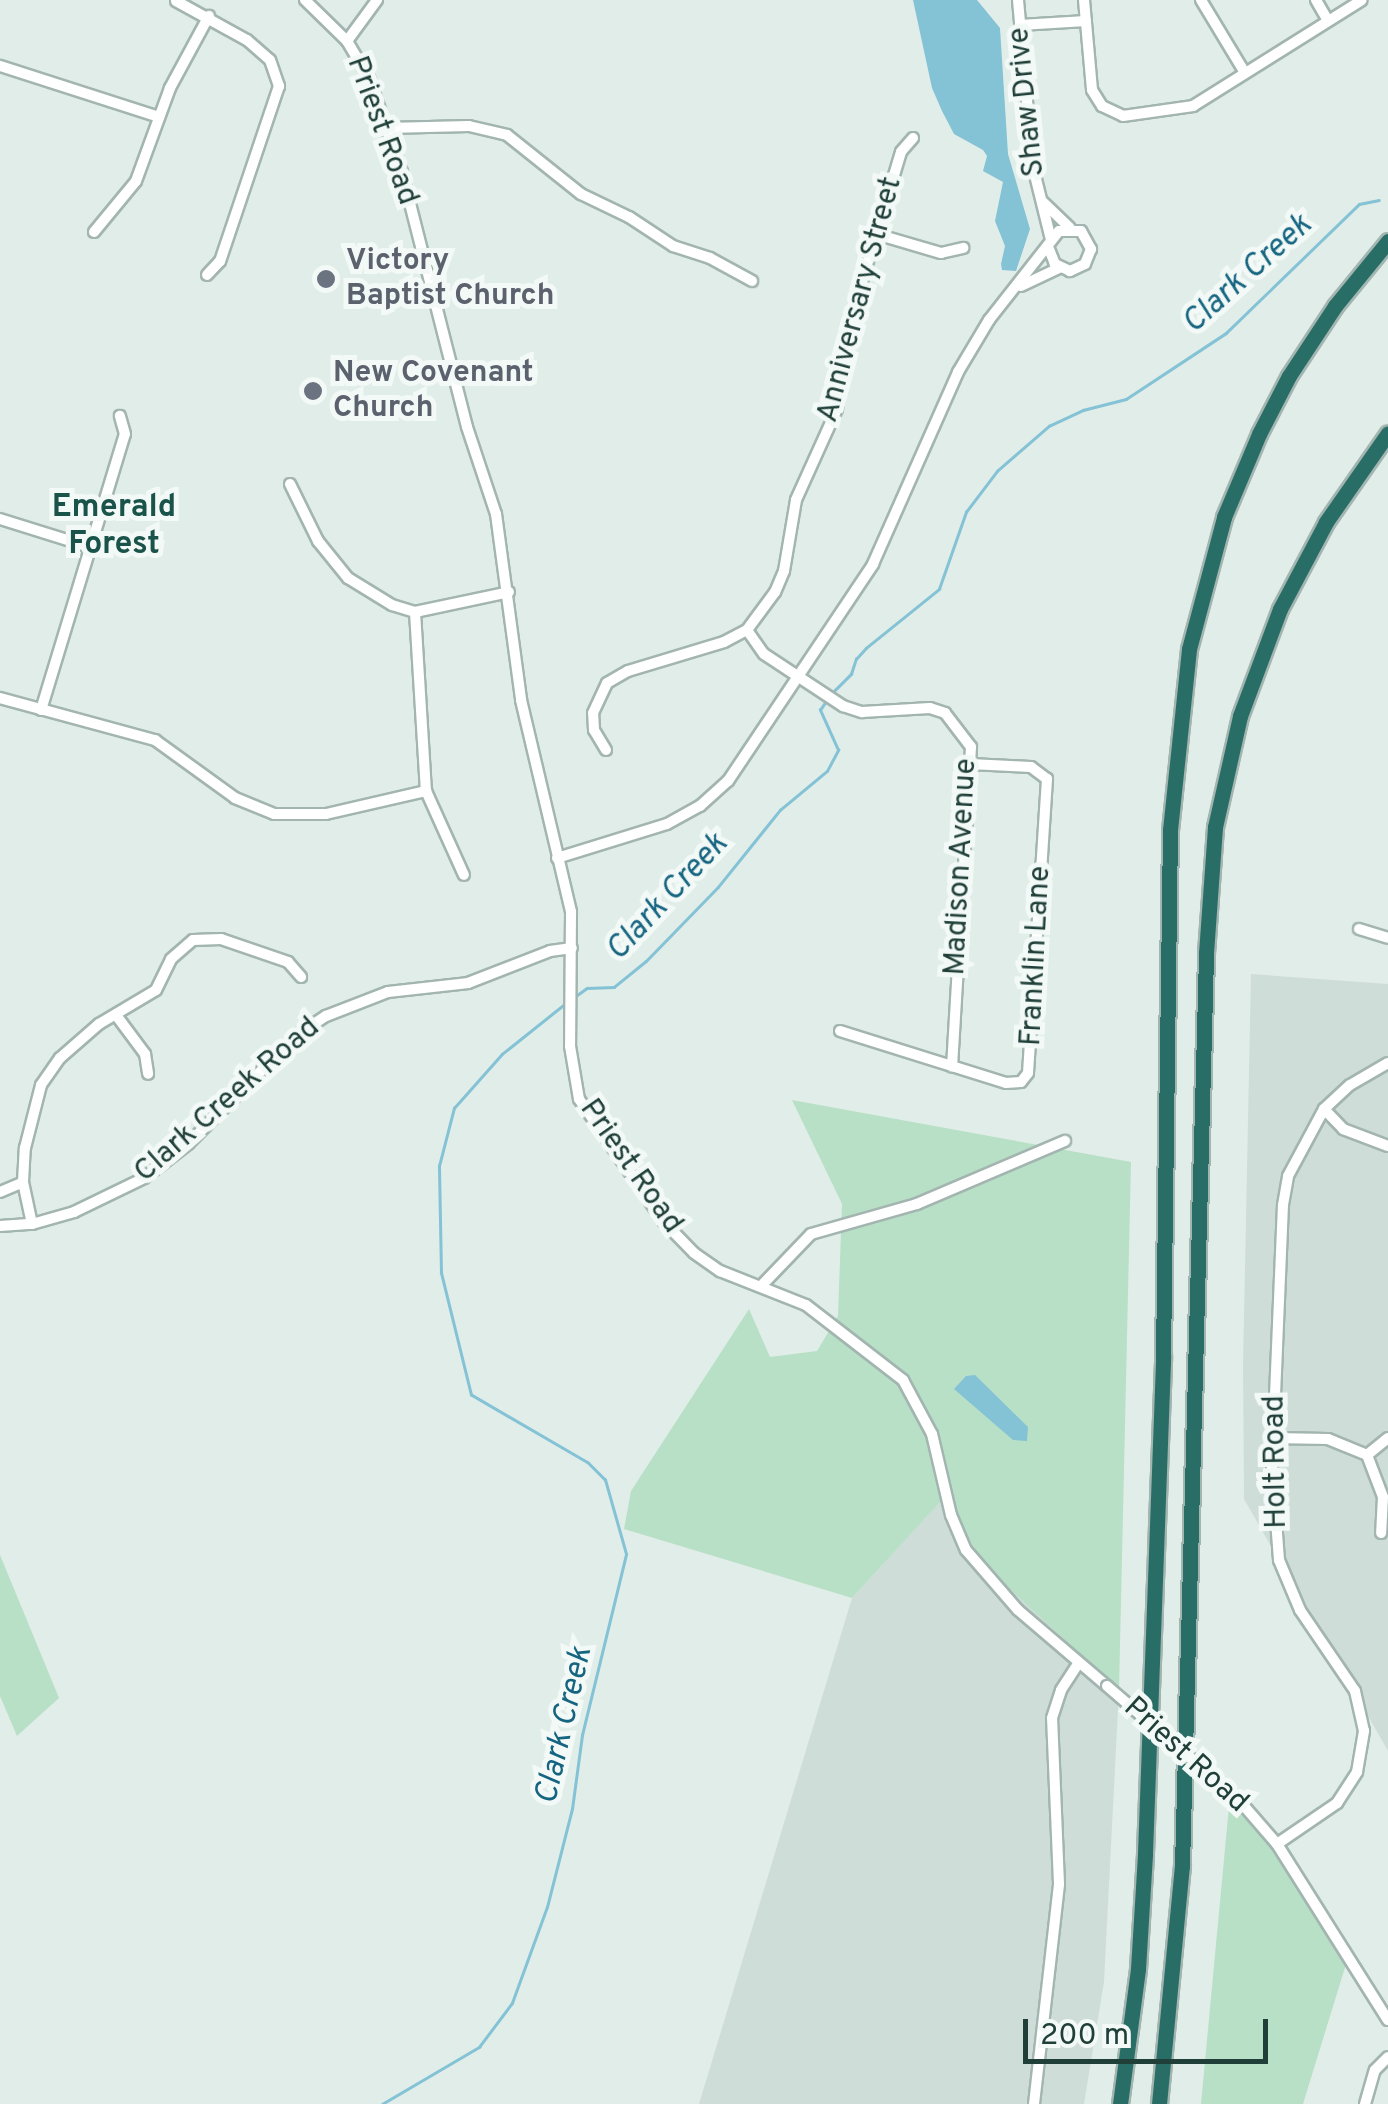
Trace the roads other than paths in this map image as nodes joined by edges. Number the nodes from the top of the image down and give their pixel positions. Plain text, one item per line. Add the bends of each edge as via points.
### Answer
1 (176, 0) edge
2 (305, 0) edge
3 (377, 0) edge
4 (1018, 0) edge
5 (1084, 0) edge
6 (1201, 0) edge
7 (1316, 0) edge
8 (1362, 0) edge
9 (209, 16) junction
10 (1086, 20) junction
11 (1328, 21) junction
12 (1020, 25) junction
13 (347, 41) junction
14 (0, 66) edge
15 (1245, 73) junction
16 (160, 117) junction
17 (387, 128) junction
18 (913, 138) dead end
19 (1043, 202) junction
20 (1070, 228) junction
21 (94, 232) dead end
22 (876, 234) junction
23 (1388, 241) edge
24 (1050, 244) junction
25 (963, 248) dead end
26 (1059, 268) junction
27 (207, 275) dead end
28 (752, 282) dead end
29 (1020, 286) junction
30 (120, 416) dead end
31 (1388, 433) edge
32 (290, 484) dead end
33 (0, 520) edge
34 (90, 547) junction
35 (510, 592) junction
36 (416, 612) junction
37 (747, 630) junction
38 (798, 677) junction
39 (0, 698) edge
40 (41, 710) junction
41 (606, 750) dead end
42 (970, 764) junction
43 (426, 790) junction
44 (558, 858) junction
45 (464, 876) dead end
46 (1359, 929) dead end
47 (1388, 938) edge
48 (572, 948) junction
49 (301, 977) dead end
50 (116, 1015) junction
51 (840, 1031) dead end
52 (1388, 1063) edge
53 (952, 1066) junction
54 (148, 1074) dead end
55 (1324, 1108) junction
56 (1065, 1141) dead end
57 (1388, 1146) edge
58 (23, 1182) junction
59 (0, 1192) edge
60 (32, 1224) junction
61 (0, 1226) edge
62 (763, 1284) junction
63 (1273, 1438) junction
64 (1388, 1438) edge
65 (1368, 1455) junction
66 (1381, 1532) dead end
67 (1078, 1664) junction
68 (1277, 1844) junction
69 (1388, 2020) edge
70 (1388, 2056) edge
71 (1367, 2103) edge
72 (1034, 2104) edge
73 (1120, 2104) edge
74 (1159, 2104) edge

1 - 9 street
2 - 13 street, Priest Road
3 - 13 street
4 - 12 street, Shaw Drive
5 - 10 street
6 - 15 street
7 - 11 street
8 - 11 street
9 - 16 street
9 - 27 street via 270,60 280,86 220,261
10 - 12 street
10 - 15 street via 1092,90 1116,114 1188,108
11 - 15 street
12 - 19 street, Shaw Drive via 1033,168
13 - 17 street, Priest Road
14 - 16 street
16 - 21 street via 136,181
17 - 28 street via 469,126 506,136 581,194
17 - 35 street, Priest Road via 496,514
18 - 22 street, Anniversary Street via 901,152
19 - 20 street, Shaw Drive
19 - 24 street, Shaw Drive
20 - 24 street
20 - 26 street via 1085,234 1090,255 1076,270
22 - 25 street via 941,253
22 - 37 street, Anniversary Street via 850,321 838,409 796,500 784,571
23 - 73 highway via 1326,320 1259,434 1224,517 1188,649 1170,830 1163,1357 1146,1853
24 - 26 street
24 - 29 street
26 - 29 street
29 - 38 street via 968,352 873,564
30 - 34 street via 126,434
31 - 74 highway via 1326,522 1280,609 1240,716 1215,827 1182,1866
32 - 36 street via 318,541 348,578 392,606
33 - 34 street
34 - 40 street
35 - 36 street
35 - 44 street, Priest Road via 521,700
36 - 43 street
37 - 38 street via 764,654
37 - 41 street via 607,684 593,713
38 - 42 street, Madison Avenue via 862,712 945,713 970,746
38 - 44 street via 728,780 700,806 666,824
39 - 40 street
40 - 43 street via 155,740 235,798 274,814 326,814
42 - 53 street, Madison Avenue
42 - 53 street, Franklin Lane via 1030,767 1047,779 1038,934 1025,1078 1012,1084
43 - 45 street
44 - 48 street, Priest Road
46 - 47 street
48 - 60 street, Clark Creek Road via 483,979 388,992 326,1016 296,1036 188,1144 144,1178 106,1200
48 - 62 street, Priest Road via 571,1064 587,1116 675,1235 720,1270
49 - 50 street via 288,962 208,937 177,951 156,990
50 - 54 street via 145,1054
50 - 58 street via 60,1058 41,1085
51 - 53 street, Franklin Lane
52 - 55 street, Holt Road
55 - 57 street via 1343,1129
55 - 63 street, Holt Road via 1288,1176 1283,1205
56 - 62 street via 917,1204 811,1234
58 - 59 street
58 - 60 street
60 - 61 street, Clark Creek Road
62 - 67 street, Priest Road via 850,1334 902,1380 932,1434 966,1550
63 - 65 street via 1328,1439
63 - 68 street, Holt Road via 1279,1560 1300,1610 1354,1691 1364,1731 1357,1772 1338,1802
64 - 65 street
65 - 66 street via 1383,1497
67 - 68 street, Priest Road, bridge via 1238,1799
67 - 72 street via 1052,1718 1060,1884
68 - 69 street, Priest Road
70 - 71 street via 1375,2070

